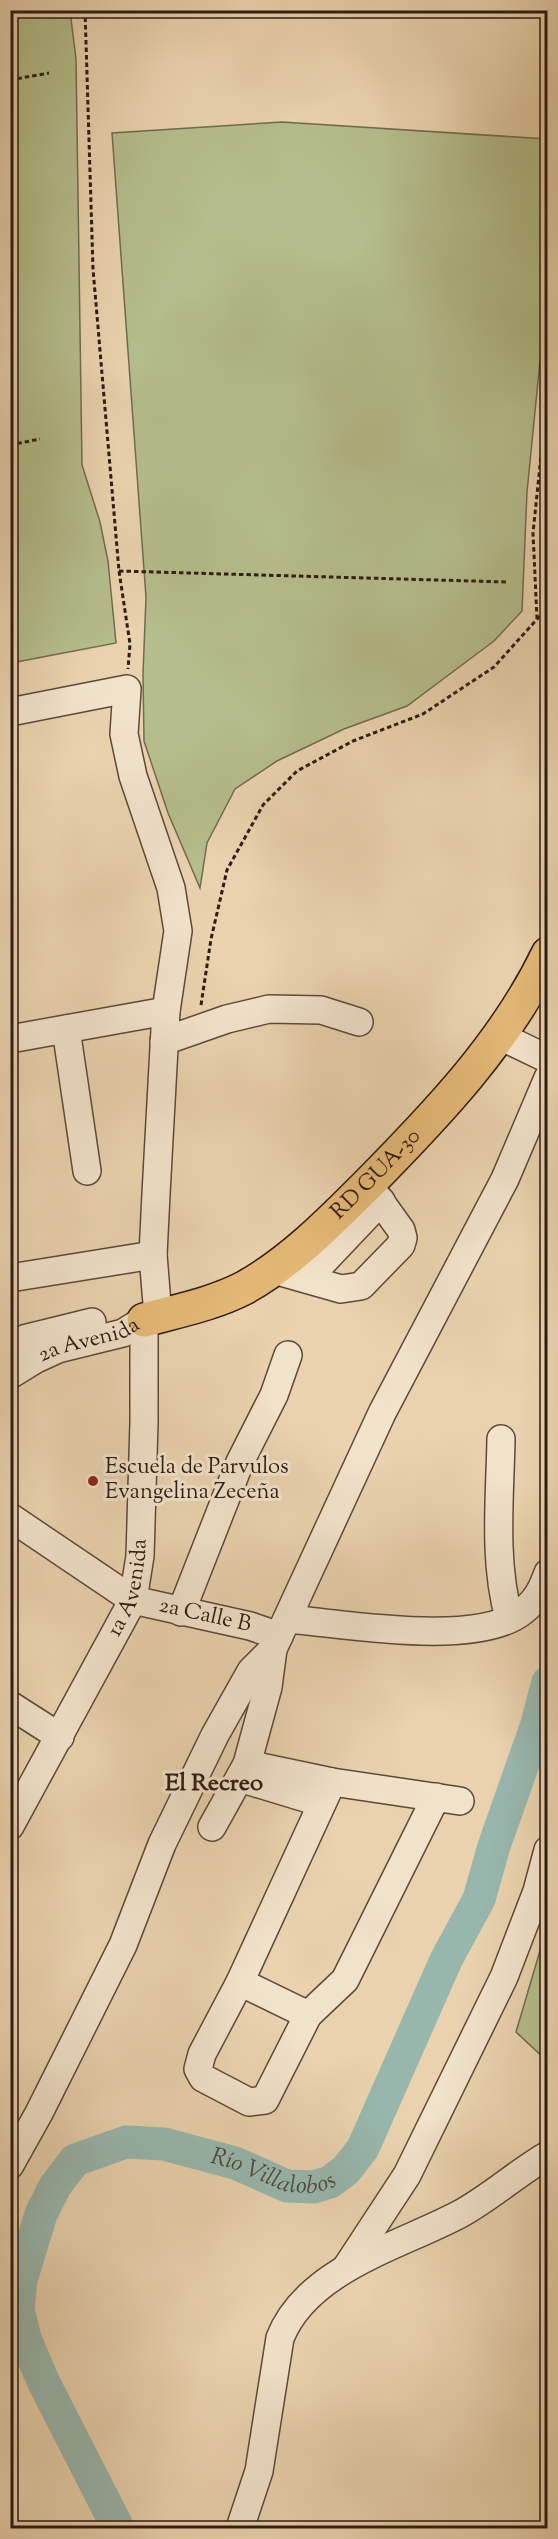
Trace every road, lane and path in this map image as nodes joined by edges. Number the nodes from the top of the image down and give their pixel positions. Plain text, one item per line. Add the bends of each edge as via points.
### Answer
1 (85, 10) edge
2 (49, 73) dead end
3 (10, 80) edge
4 (548, 389) edge
5 (40, 439) dead end
6 (10, 445) edge
7 (119, 572) junction
8 (507, 582) dead end
9 (548, 607) edge
10 (537, 619) junction
11 (127, 689) junction
12 (10, 712) edge
13 (548, 954) edge
14 (166, 1011) junction
15 (359, 1022) dead end
16 (66, 1029) junction
17 (198, 1031) junction
18 (498, 1035) junction
19 (10, 1039) edge
20 (164, 1041) junction
21 (548, 1059) edge
22 (548, 1078) edge
23 (87, 1171) dead end
24 (374, 1193) junction
25 (153, 1254) junction
26 (274, 1270) junction
27 (10, 1278) edge
28 (307, 1279) junction
29 (151, 1318) junction
30 (21, 1345) edge
31 (288, 1355) dead end
32 (10, 1375) edge
33 (501, 1439) dead end
34 (10, 1517) edge
35 (545, 1590) edge
36 (133, 1600) junction
37 (181, 1612) junction
38 (509, 1618) junction
39 (280, 1634) junction
40 (10, 1705) edge
41 (60, 1737) junction
42 (244, 1771) junction
43 (327, 1793) junction
44 (10, 1827) edge
45 (212, 1827) dead end
46 (548, 1850) edge
47 (240, 1982) junction
48 (308, 2015) junction
49 (548, 2155) edge
50 (10, 2165) edge
51 (345, 2269) junction
52 (240, 2529) edge

1 - 7 path via 93,269
2 - 3 path
4 - 10 path via 533,532
5 - 6 path
7 - 8 path
7 - 11 path via 130,644
9 - 10 path
10 - 17 path via 494,667 423,714 353,741 297,771 263,805 227,870 211,939
11 - 12 street
11 - 14 street, 1a Avenida via 124,734 133,776 171,888 178,931
13 - 18 main road, RD GUA-30
14 - 16 street
14 - 20 street, 1a Avenida
15 - 17 street via 321,1010 269,1010 227,1018
16 - 19 street
16 - 23 street
17 - 20 street
18 - 21 street
18 - 24 main road, RD GUA-30
20 - 25 street, 1a Avenida
22 - 39 street via 505,1179 382,1413
24 - 26 main road, RD GUA-30 via 334,1219
24 - 28 street
24 - 28 street via 401,1230 401,1245 361,1286 341,1289
25 - 27 street
25 - 29 street, 1a Avenida
26 - 28 street
26 - 29 main road, RD GUA-30 via 214,1300
29 - 30 street, 2a Avenida via 80,1324
29 - 36 street, 1a Avenida via 140,1545
30 - 32 street, 2a Avenida
31 - 37 street via 274,1395 240,1462
33 - 38 street via 499,1552 502,1593
34 - 36 street, 2a Calle B
35 - 38 street, 2a Calle B via 522,1613
36 - 37 street, 2a Calle B
36 - 41 street, 1a Avenida
37 - 39 street, 2a Calle B
38 - 39 street, 2a Calle B via 456,1632
39 - 42 street
39 - 50 street via 251,1671 215,1735 162,1844 123,1945
40 - 41 street
41 - 44 street, 1a Avenida
42 - 43 street
42 - 45 street
43 - 47 street
43 - 48 street via 448,1799 345,1980
46 - 51 street via 537,1891 504,1977 407,2175
47 - 48 street
47 - 48 street via 198,2069 203,2078 249,2102 265,2100
49 - 51 street via 462,2213
51 - 52 street via 315,2290 287,2320 276,2358 259,2471

